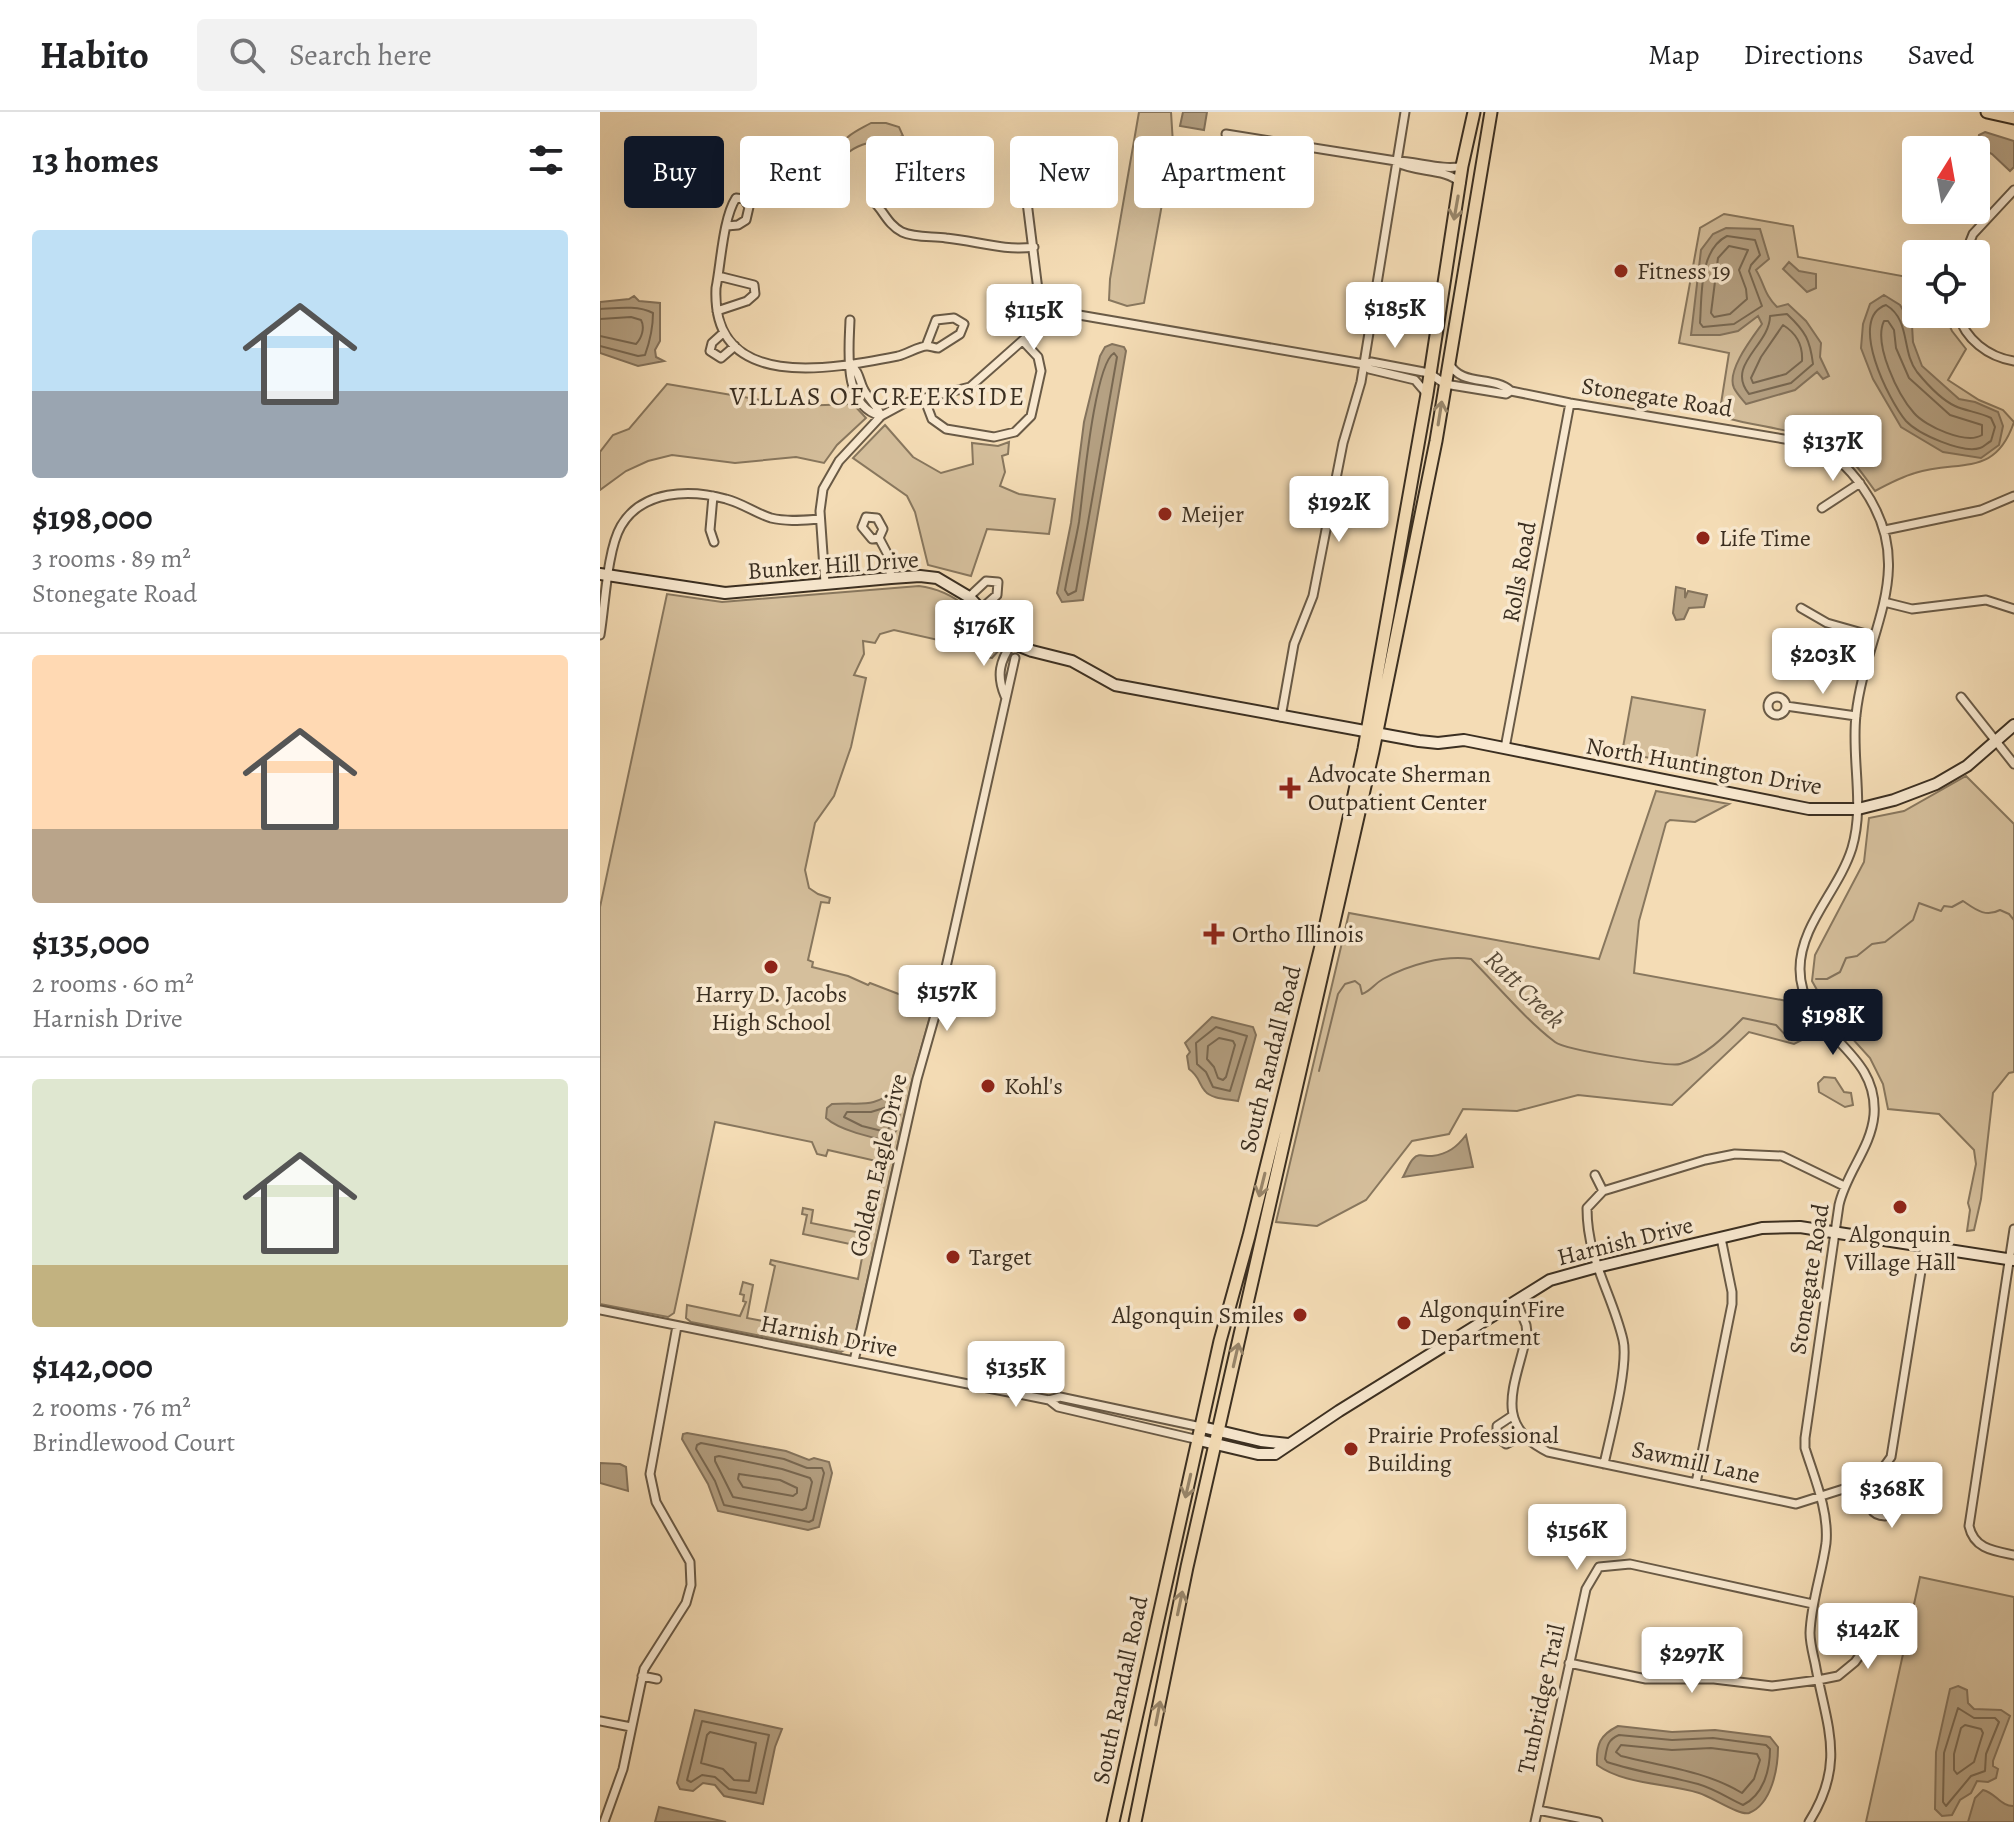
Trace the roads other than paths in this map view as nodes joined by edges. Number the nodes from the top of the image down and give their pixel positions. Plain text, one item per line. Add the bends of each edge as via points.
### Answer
1 (1405, 112) edge
2 (1474, 112) edge
3 (1491, 112) edge
4 (1987, 112) edge
5 (2014, 118) edge
6 (1226, 134) dead end
7 (1396, 161) junction
8 (1462, 166) junction
9 (1461, 183) junction
10 (2014, 190) edge
11 (882, 208) edge
12 (1028, 208) edge
13 (727, 226) dead end
14 (1971, 240) edge
15 (1034, 247) junction
16 (718, 276) junction
17 (717, 311) junction
18 (1050, 319) junction
19 (850, 320) dead end
20 (1964, 328) edge
21 (723, 333) junction
22 (1023, 341) junction
23 (735, 346) junction
24 (926, 346) junction
25 (2014, 361) edge
26 (1448, 363) junction
27 (1364, 364) junction
28 (851, 365) junction
29 (1429, 373) junction
30 (1445, 384) junction
31 (1511, 391) junction
32 (1427, 394) junction
33 (924, 398) junction
34 (1570, 403) junction
35 (881, 416) junction
36 (1860, 483) junction
37 (713, 496) junction
38 (2014, 496) edge
39 (1822, 508) dead end
40 (820, 519) junction
41 (1885, 530) junction
42 (879, 538) dead end
43 (714, 542) dead end
44 (605, 574) edge
45 (891, 578) junction
46 (825, 583) junction
47 (969, 597) junction
48 (1884, 602) junction
49 (1801, 608) dead end
50 (981, 609) junction
51 (2014, 609) edge
52 (600, 635) edge
53 (1873, 636) junction
54 (1012, 643) junction
55 (1015, 658) dead end
56 (1961, 697) dead end
57 (1006, 698) junction
58 (1786, 706) dead end
59 (1856, 716) junction
60 (1281, 717) junction
61 (2014, 725) edge
62 (1372, 732) junction
63 (1997, 741) junction
64 (1505, 748) junction
65 (2014, 764) edge
66 (1858, 809) junction
67 (1595, 1175) dead end
68 (1844, 1186) junction
69 (1603, 1191) junction
70 (2014, 1229) edge
71 (1835, 1233) junction
72 (1721, 1238) junction
73 (1925, 1246) junction
74 (2012, 1260) edge
75 (1597, 1267) junction
76 (1517, 1303) junction
77 (600, 1310) edge
78 (677, 1326) junction
79 (854, 1361) junction
80 (1049, 1400) junction
81 (1512, 1416) junction
82 (1202, 1427) junction
83 (1220, 1431) junction
84 (1522, 1436) junction
85 (1199, 1440) junction
86 (1288, 1444) junction
87 (1217, 1445) junction
88 (1604, 1464) junction
89 (1875, 1479) junction
90 (1696, 1483) junction
91 (1865, 1484) junction
92 (1820, 1497) junction
93 (2014, 1555) edge
94 (1813, 1604) junction
95 (1868, 1616) dead end
96 (1569, 1663) junction
97 (642, 1676) junction
98 (657, 1679) dead end
99 (1818, 1680) junction
100 (600, 1721) edge
101 (631, 1727) junction
102 (1538, 1810) junction
103 (604, 1822) edge
104 (1113, 1822) edge
105 (1135, 1822) edge
106 (1535, 1822) edge
107 (1598, 1822) edge
108 (1809, 1822) edge

1 - 7 street
2 - 8 main road, South Randall Road
3 - 26 main road, South Randall Road
4 - 5 main road
6 - 7 street
7 - 8 street
7 - 9 street
7 - 27 street
8 - 9 main road, South Randall Road
9 -> 29 main road, South Randall Road
10 - 14 street
11 - 15 street via 887,220 908,234 999,248
12 - 15 street
13 - 16 street
15 - 18 street via 1038,290
16 - 17 street
16 - 17 street via 754,285 755,294
17 - 21 street
18 - 22 street
18 - 27 street, Stonegate Road via 1070,314
19 - 28 street
20 - 25 street via 1984,350
21 - 23 street
21 - 23 street via 710,351 721,358
22 - 33 street via 970,387
22 - 33 street via 1038,357 1041,371 1031,416 1015,432 994,437 946,429 932,419
23 - 28 street via 751,358 779,366
24 - 24 street via 945,345 964,324 958,319 936,320
24 - 28 street
26 - 30 main road, South Randall Road
26 - 31 street, Stonegate Road via 1459,376 1505,385
27 - 29 street, Stonegate Road
27 - 32 street, Stonegate Road via 1415,380
27 - 60 street via 1313,596 1294,644
28 - 35 street via 851,382 861,402 871,414
29 - 30 street, Stonegate Road
29 - 32 main road, South Randall Road
30 - 31 street, Stonegate Road
62 -> 30 main road, South Randall Road
31 - 34 street, Stonegate Road
32 - 62 main road, South Randall Road
33 - 35 street
34 - 36 street, Stonegate Road via 1808,443 1840,459
34 - 64 street, Rolls Road
35 - 40 street via 831,473 823,489
36 - 39 street
36 - 41 street, Stonegate Road
37 - 40 street via 771,518
37 - 43 street
37 - 44 street via 674,493 638,507 618,532
38 - 41 street via 1981,510
40 - 46 street
41 - 48 street, Stonegate Road via 1890,566
42 - 45 street
44 - 46 street, Bunker Hill Drive via 725,593
44 - 52 street
45 - 46 street, Bunker Hill Drive
45 - 47 street, Bunker Hill Drive via 937,578
47 - 50 street, Bunker Hill Drive
47 - 50 street via 986,581 998,582 999,591
48 - 51 street via 1912,609 1986,600
48 - 53 street, Stonegate Road
49 - 53 street via 1827,623
50 - 54 street, Bunker Hill Drive
53 - 59 street, Stonegate Road
54 - 57 street, Golden Eagle Drive via 1000,663
54 - 60 street, Bunker Hill Drive via 1072,661 1115,685
55 - 57 street, Golden Eagle Drive
56 - 63 street
57 - 79 street, Golden Eagle Drive
58 - 59 street
59 - 66 street, Stonegate Road
60 - 62 street, Bunker Hill Drive
61 - 63 street, North Huntington Drive
62 - 64 street, North Huntington Drive
62 -> 82 main road, South Randall Road
83 -> 62 main road, South Randall Road
63 - 65 street
63 - 66 street, North Huntington Drive via 1936,784
64 - 66 street, North Huntington Drive via 1809,809
66 - 68 street, Stonegate Road via 1843,875 1805,937 1800,972 1801,989 1817,1020 1856,1057 1873,1092 1870,1135
67 - 69 street
68 - 69 street via 1782,1156 1735,1154
68 - 71 street, Stonegate Road
69 - 75 street via 1587,1208
70 - 74 street
71 - 72 street, Harnish Drive via 1773,1226
71 - 73 street, Harnish Drive
71 - 92 street, Stonegate Road via 1805,1438
72 - 75 street, Harnish Drive
72 - 90 street via 1732,1304
73 - 74 street, Harnish Drive
73 - 89 street via 1893,1451
74 - 93 street via 1969,1526 1983,1547
75 - 76 street, Harnish Drive via 1550,1280
75 - 88 street via 1624,1342
76 - 81 street, Sawmill Lane via 1527,1333
76 - 86 street, Harnish Drive
77 - 78 street, Harnish Drive
78 - 79 street, Harnish Drive
78 - 97 street via 650,1474 656,1502 686,1554 692,1576 686,1603
79 - 80 street, Harnish Drive
80 - 82 street, Harnish Drive via 1060,1397
80 - 85 street, Harnish Drive via 1058,1407
81 - 84 street
81 - 84 street, Sawmill Lane via 1497,1426 1497,1437 1506,1444
82 - 83 street, Harnish Drive
82 - 85 main road, South Randall Road
83 - 86 street, Harnish Drive
83 - 87 main road, South Randall Road
84 - 88 street, Sawmill Lane via 1548,1452
85 - 87 street, Harnish Drive
85 -> 104 main road, South Randall Road
86 - 87 street, Harnish Drive via 1268,1455
105 -> 87 main road, South Randall Road
88 - 90 street, Sawmill Lane
89 - 91 street, Sawmill Lane
89 - 91 street via 1892,1500 1892,1511 1885,1516 1871,1510
90 - 92 street, Sawmill Lane via 1796,1504
91 - 92 street, Sawmill Lane
92 - 94 street, Stonegate Road via 1826,1543
94 - 96 street, Tunbridge Trail via 1630,1564 1599,1567 1586,1589
94 - 99 street, Stonegate Road via 1810,1636
95 - 99 street via 1855,1662 1838,1676
96 - 99 street via 1646,1679 1772,1686
96 - 102 street, Tunbridge Trail
97 - 98 street
97 - 101 street
99 - 108 street, Stonegate Road via 1830,1728 1830,1774
100 - 101 street
101 - 103 street
102 - 106 street, Tunbridge Trail
102 - 107 street

